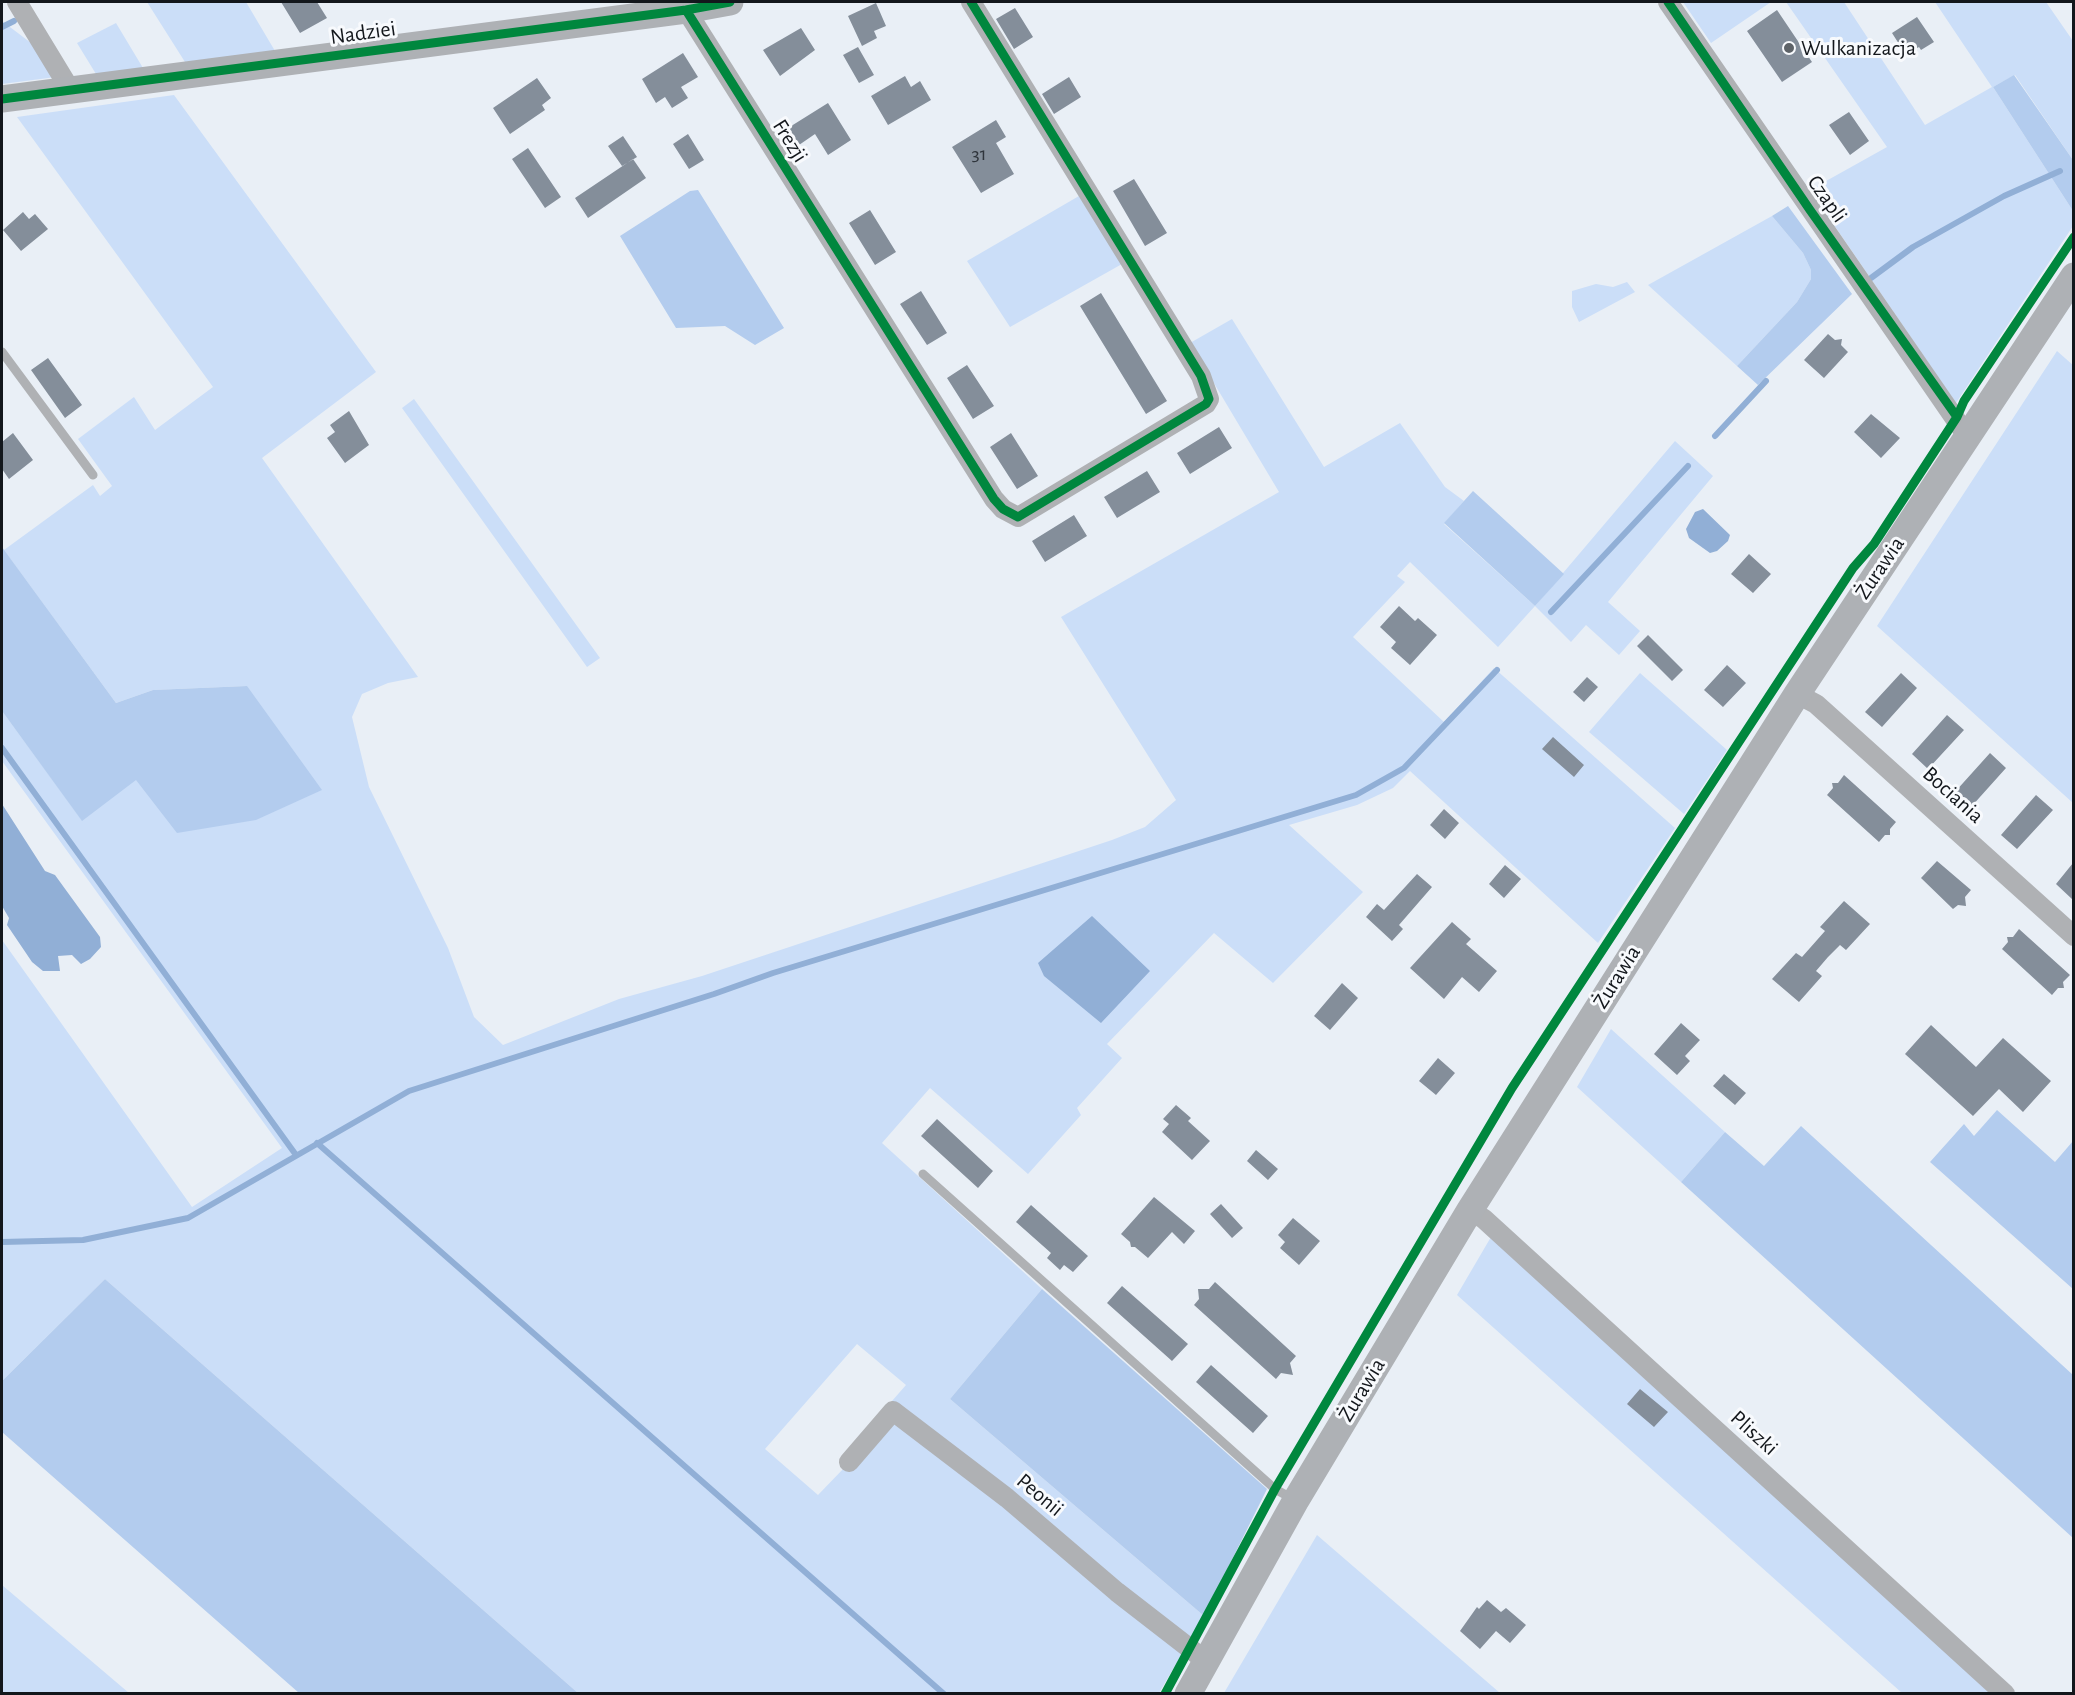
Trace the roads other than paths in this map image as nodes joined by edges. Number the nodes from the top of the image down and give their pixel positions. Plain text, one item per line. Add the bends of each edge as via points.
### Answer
1 (17, 2) edge
2 (730, 2) edge
3 (971, 2) edge
4 (1668, 2) edge
5 (686, 10) junction
6 (70, 91) junction
7 (2, 99) edge
8 (2073, 276) edge
9 (2, 352) edge
10 (1962, 426) junction
11 (93, 475) dead end
12 (1797, 694) junction
13 (2073, 936) edge
14 (923, 1174) dead end
15 (1470, 1210) junction
16 (849, 1462) dead end
17 (1296, 1500) junction
18 (1206, 1661) junction
19 (1188, 1694) edge
20 (2005, 1694) edge

1 - 6 street
2 - 5 main road, Nadziei
3 - 5 street, Frezji via 1201,376 1209,399 1018,517 994,499
4 - 10 street, Czapli
5 - 6 main road, Nadziei
6 - 7 main road, Nadziei
8 - 10 main road, Żurawia
9 - 11 lane
10 - 12 main road, Żurawia
12 - 13 street, Bociania via 1816,704
12 - 15 main road, Żurawia
14 - 17 lane via 1275,1489
15 - 17 main road, Żurawia
15 - 20 street, Pliszki
16 - 18 street, Peonii via 893,1412 1008,1498 1117,1592
17 - 18 main road, Żurawia
18 - 19 main road, Żurawia

